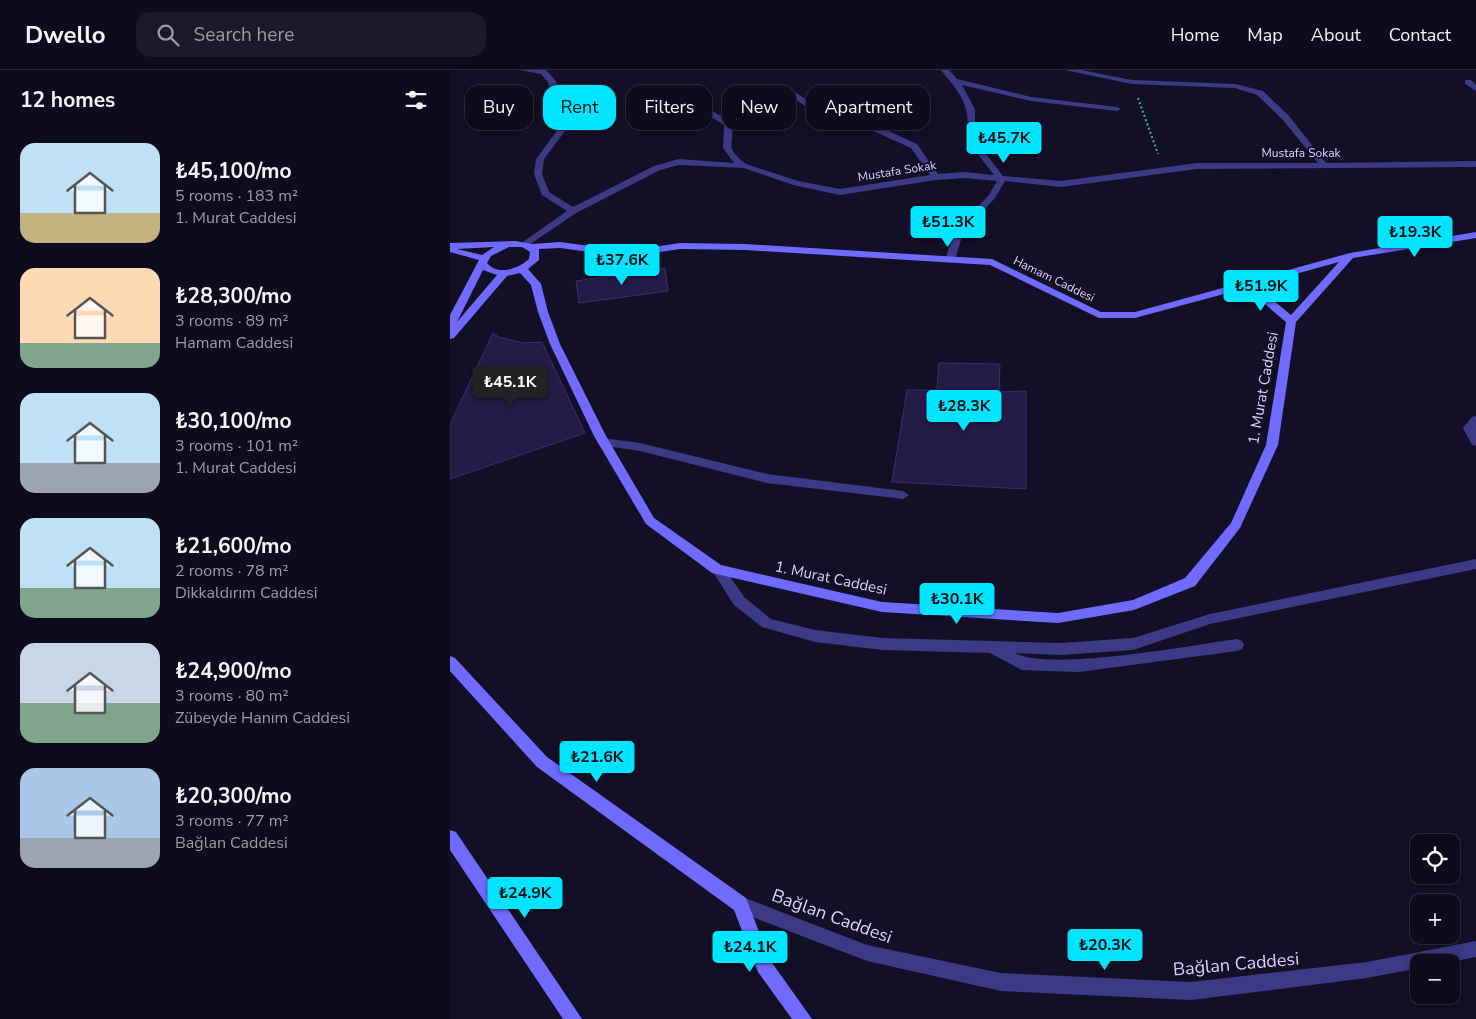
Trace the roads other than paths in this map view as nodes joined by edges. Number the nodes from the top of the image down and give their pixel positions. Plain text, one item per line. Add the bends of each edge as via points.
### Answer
1 (524, 70) edge
2 (944, 70) edge
3 (1069, 70) edge
4 (543, 71) edge
5 (955, 81) junction
6 (1468, 82) dead end
7 (1476, 89) edge
8 (796, 95) edge
9 (1117, 109) dead end
10 (712, 114) edge
11 (1476, 164) edge
12 (1324, 165) junction
13 (745, 166) junction
14 (936, 177) junction
15 (1002, 180) junction
16 (573, 211) junction
17 (1476, 235) edge
18 (507, 244) junction
19 (529, 246) junction
20 (450, 247) edge
21 (1350, 256) junction
22 (483, 260) junction
23 (950, 260) junction
24 (522, 269) junction
25 (504, 273) junction
26 (1248, 284) junction
27 (1290, 321) junction
28 (450, 325) edge
29 (450, 336) edge
30 (1476, 420) edge
31 (603, 442) junction
32 (1476, 442) edge
33 (903, 495) dead end
34 (1476, 564) edge
35 (717, 569) junction
36 (987, 645) junction
37 (1237, 645) dead end
38 (450, 662) edge
39 (450, 837) edge
40 (740, 904) junction
41 (1476, 949) edge
42 (573, 1019) edge
43 (803, 1019) edge

1 - 4 street
2 - 5 street
3 - 12 street via 1132,82 1235,86 1260,94 1286,118
4 - 16 street via 552,81 561,113 560,131 540,159 538,174 545,193
5 - 9 street via 1032,99
5 - 15 street via 966,92 974,118 971,140
6 - 7 street
8 - 14 street via 820,112 872,127 914,146
10 - 13 street via 728,124 725,148 730,158
11 - 12 street, Mustafa Sokak
12 - 15 street, Mustafa Sokak via 1197,166 1061,184
13 - 14 street, Mustafa Sokak via 796,183 840,192
13 - 16 street, Mustafa Sokak via 679,162 657,168
14 - 15 street, Mustafa Sokak via 964,175
15 - 23 street via 959,232
16 - 19 street, Mustafa Sokak
17 - 21 main road
18 - 19 main road, Hamam Caddesi
18 - 20 main road, Hamam Caddesi
18 - 22 main road via 493,250
19 - 23 main road, Hamam Caddesi via 560,245 626,254 680,246 745,247
19 - 24 main road via 535,251 534,260
20 - 22 main road
21 - 26 main road, Hamam Caddesi
21 - 27 main road, 1. Murat Caddesi
22 - 25 main road via 489,271
22 - 28 main road
23 - 26 main road, Hamam Caddesi via 992,262 1099,314 1135,315
24 - 25 main road
24 - 31 main road, 1. Murat Caddesi via 536,284 555,344
25 - 29 main road
26 - 27 main road
27 - 35 main road, 1. Murat Caddesi via 1272,445 1236,525 1190,582 1134,605 1058,618 882,607
30 - 32 street via 1469,428
31 - 33 street via 650,448 713,467 784,482
31 - 35 main road, 1. Murat Caddesi via 650,522
34 - 36 street via 1210,619 1133,644 1060,648
35 - 36 street via 739,601 767,623 816,636 882,644
36 - 37 street via 1022,664 1079,666
38 - 40 main road via 542,762
39 - 42 main road
40 - 41 street, Bağlan Caddesi via 867,953 1001,982 1191,991 1367,970
40 - 43 main road via 764,966

